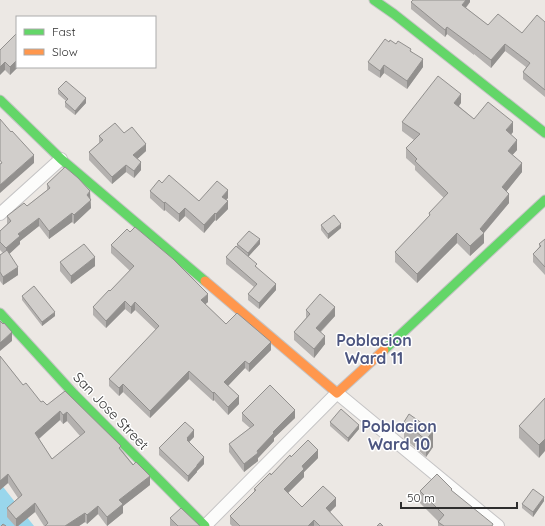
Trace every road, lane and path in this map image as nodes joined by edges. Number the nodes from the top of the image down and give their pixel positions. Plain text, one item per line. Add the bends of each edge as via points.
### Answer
1 (374, 0) edge
2 (0, 100) edge
3 (545, 134) edge
4 (60, 158) junction
5 (545, 200) edge
6 (0, 214) edge
7 (0, 313) edge
8 (337, 392) junction
9 (205, 526) edge
10 (498, 526) edge

1 - 3 street
2 - 4 street
4 - 6 street
4 - 8 street
5 - 8 street
7 - 9 street, San Jose Street via 74,394
8 - 9 street
8 - 10 street

